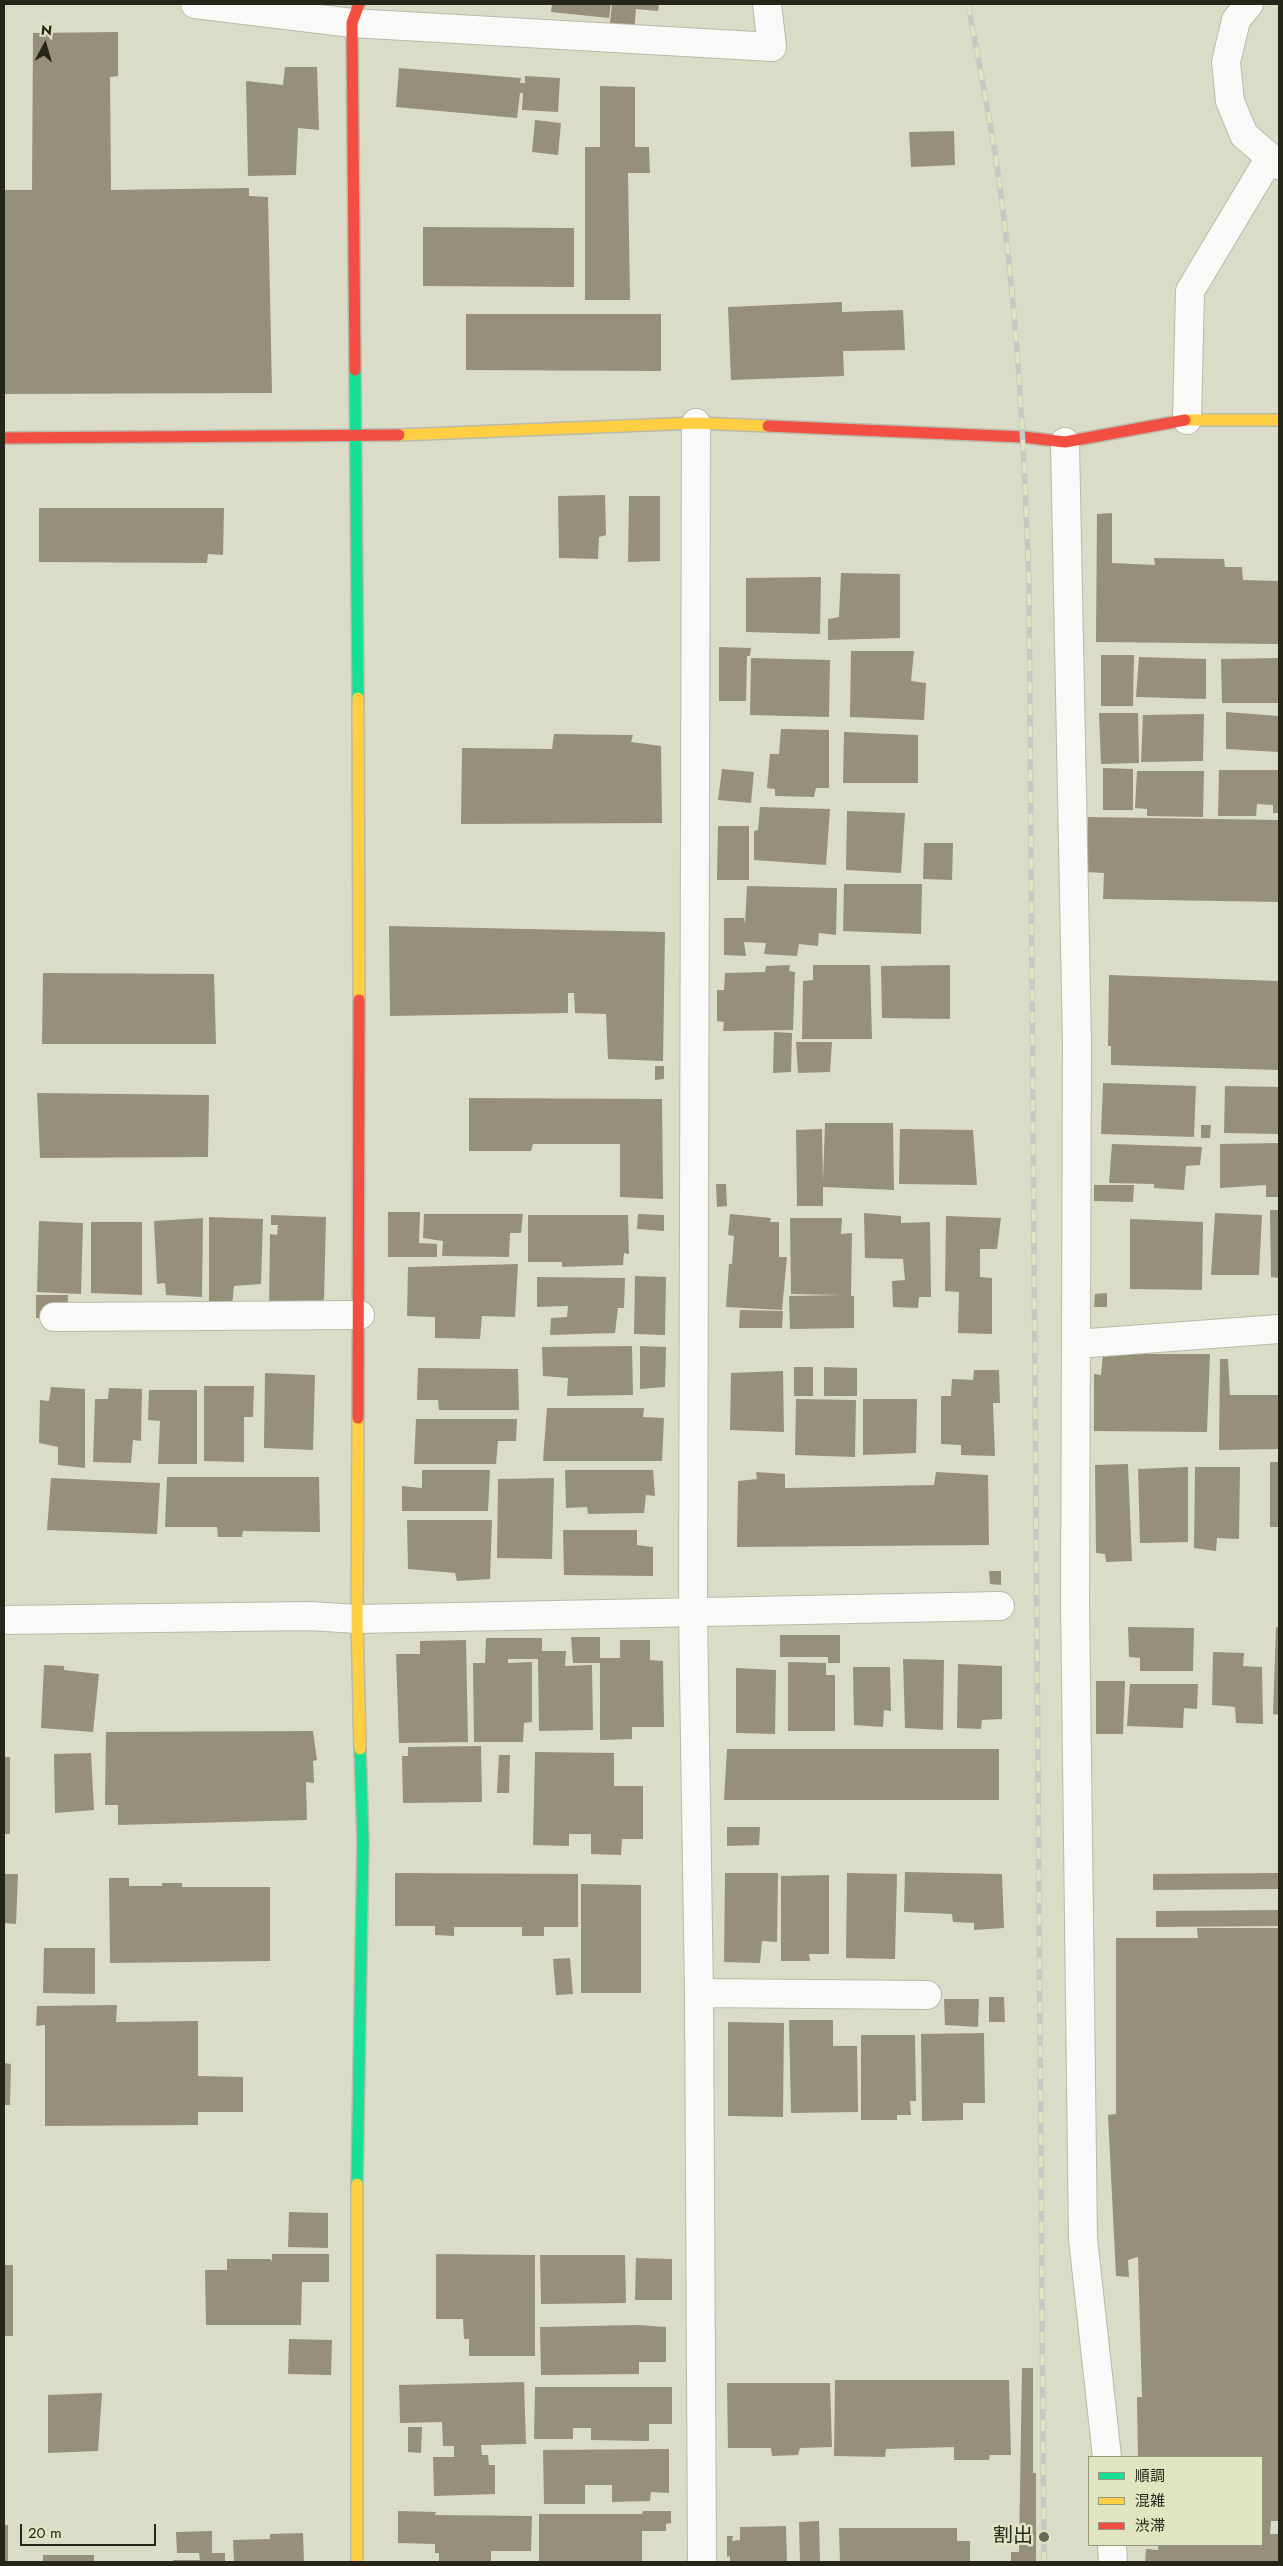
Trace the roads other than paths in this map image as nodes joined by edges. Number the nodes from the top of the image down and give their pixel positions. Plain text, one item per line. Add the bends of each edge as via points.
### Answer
1 (195, 4) edge
2 (768, 4) edge
3 (1250, 4) edge
4 (355, 13) edge
5 (1274, 162) edge
6 (1187, 420) junction
7 (1279, 420) edge
8 (696, 424) junction
9 (355, 437) junction
10 (4, 438) edge
11 (1064, 442) junction
12 (360, 1315) junction
13 (54, 1317) dead end
14 (1279, 1329) edge
15 (1076, 1344) junction
16 (1000, 1606) dead end
17 (693, 1614) junction
18 (357, 1619) junction
19 (4, 1620) edge
20 (699, 1994) junction
21 (927, 1995) dead end
22 (1107, 2456) edge
23 (1112, 2546) edge
24 (357, 2562) edge
25 (702, 2562) edge
26 (1113, 2562) edge

1 - 4 street
2 - 4 street via 772,47
3 - 5 street via 1236,20 1226,62 1230,101 1244,135
4 - 9 street
5 - 6 street via 1190,291
6 - 7 street
6 - 11 street
8 - 9 street
8 - 11 street via 1023,437
8 - 17 street
9 - 10 street
9 - 12 street
11 - 15 street via 1077,1045
12 - 13 street
12 - 18 street
14 - 15 street
15 - 22 street via 1075,1601 1082,2239
16 - 17 street
17 - 18 street
17 - 20 street
18 - 19 street via 310,1616
18 - 24 street via 362,1842 357,2201
20 - 21 street
20 - 25 street
23 - 26 street

